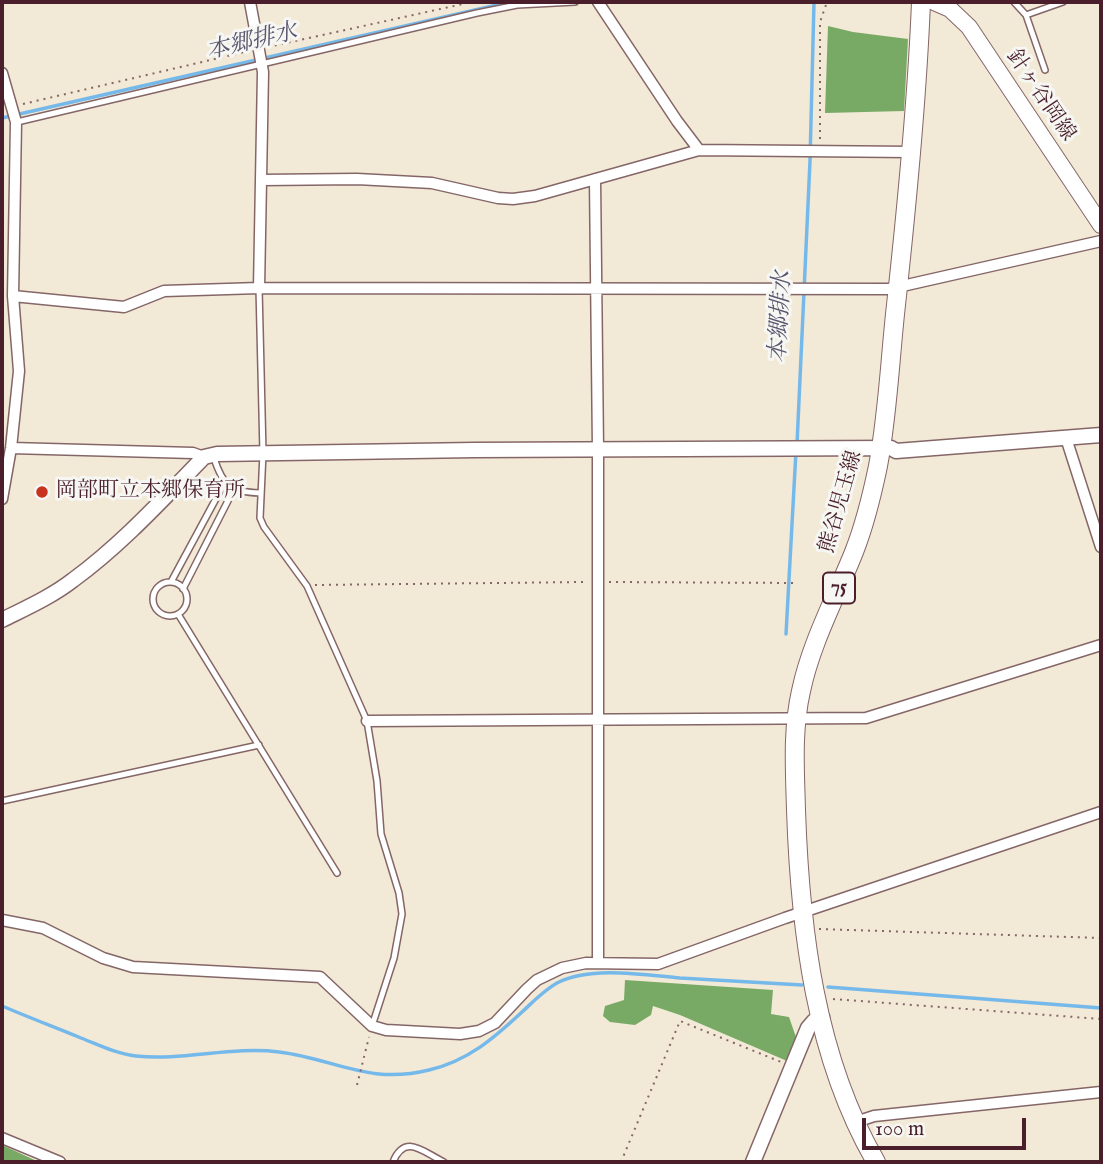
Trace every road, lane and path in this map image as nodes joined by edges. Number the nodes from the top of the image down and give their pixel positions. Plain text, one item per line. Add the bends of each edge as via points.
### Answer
1 (250, 2) edge
2 (472, 2) edge
3 (575, 2) edge
4 (598, 2) edge
5 (827, 2) edge
6 (921, 2) edge
7 (934, 2) edge
8 (1014, 2) edge
9 (1063, 2) edge
10 (1026, 15) junction
11 (259, 48) junction
12 (262, 64) junction
13 (1045, 70) dead end
14 (2, 74) edge
15 (11, 106) junction
16 (16, 122) junction
17 (699, 150) junction
18 (820, 151) junction
19 (911, 152) junction
20 (595, 179) junction
21 (262, 180) junction
22 (1099, 215) edge
23 (1101, 241) edge
24 (898, 287) junction
25 (260, 288) junction
26 (596, 289) junction
27 (13, 296) junction
28 (1101, 435) edge
29 (1066, 438) junction
30 (11, 448) junction
31 (881, 449) junction
32 (598, 450) junction
33 (263, 453) junction
34 (209, 456) junction
35 (225, 482) junction
36 (234, 489) junction
37 (260, 493) junction
38 (2, 499) edge
39 (1101, 547) edge
40 (172, 582) junction
41 (598, 582) junction
42 (796, 583) dead end
43 (307, 586) junction
44 (183, 589) junction
45 (178, 614) junction
46 (2, 620) edge
47 (1101, 645) edge
48 (796, 719) junction
49 (598, 720) junction
50 (368, 721) junction
51 (259, 745) junction
52 (2, 801) edge
53 (1101, 812) edge
54 (337, 873) dead end
55 (2, 920) edge
56 (803, 921) junction
57 (1101, 939) edge
58 (597, 963) junction
59 (820, 1009) junction
60 (1101, 1019) edge
61 (372, 1026) junction
62 (793, 1066) junction
63 (357, 1086) dead end
64 (1101, 1092) edge
65 (856, 1122) junction
66 (2, 1138) edge
67 (60, 1162) edge
68 (393, 1162) edge
69 (444, 1162) edge
70 (621, 1162) edge
71 (753, 1162) edge
72 (876, 1162) edge

1 - 11 street
2 - 11 path
3 - 12 lane via 517,5
4 - 17 street
5 - 18 path via 820,22
6 - 19 main road, 熊谷児玉線 / 75
7 - 22 main road, 針ヶ谷岡線 via 950,9 969,27
8 - 10 lane
9 - 10 lane
10 - 13 lane
11 - 12 street
11 - 15 path
12 - 16 lane
12 - 21 street
14 - 15 street
15 - 16 street
16 - 27 street
17 - 18 street
17 - 20 street
18 - 19 street
19 - 24 main road, 熊谷児玉線 / 75
20 - 21 street via 513,199 432,183
20 - 26 street
21 - 25 street
23 - 24 street
24 - 26 street
24 - 31 main road, 熊谷児玉線 / 75
25 - 26 street
25 - 27 street via 164,291 124,307
25 - 33 lane
26 - 32 street
27 - 30 street via 19,371
28 - 29 street
29 - 31 street
29 - 39 street
30 - 34 street
30 - 38 street
31 - 32 street
31 - 48 main road, 熊谷児玉線 / 75 via 856,549 806,670
32 - 33 street
32 - 41 street
33 - 34 street
33 - 37 lane
34 - 35 lane
34 - 46 street via 75,580
35 - 36 lane
35 - 40 lane
36 - 37 lane
36 - 44 lane
37 - 43 lane via 264,527
40 - 44 lane
40 - 45 lane via 158,587 153,603 163,615
41 - 42 path
41 - 43 path
41 - 49 street
43 - 50 lane
44 - 45 lane via 187,599
45 - 51 lane
47 - 48 street via 874,716
48 - 49 street
48 - 56 main road, 熊谷児玉線 / 75
49 - 50 street
49 - 58 street
50 - 61 lane via 381,834 402,914 394,958
51 - 52 lane
51 - 54 lane
53 - 56 street via 946,862
55 - 61 street via 43,928 103,958 134,967 320,977
56 - 57 path
56 - 58 street via 658,964
56 - 59 main road, 熊谷児玉線 / 75
58 - 61 street via 550,973 527,989 495,1023 479,1031 438,1034
59 - 60 path via 831,999
59 - 62 street
59 - 65 main road, 熊谷児玉線 / 75
61 - 63 path
62 - 70 path via 680,1021
62 - 71 street
64 - 65 street via 874,1116
65 - 72 main road, 熊谷児玉線 / 75
66 - 67 street
68 - 69 lane via 404,1146

